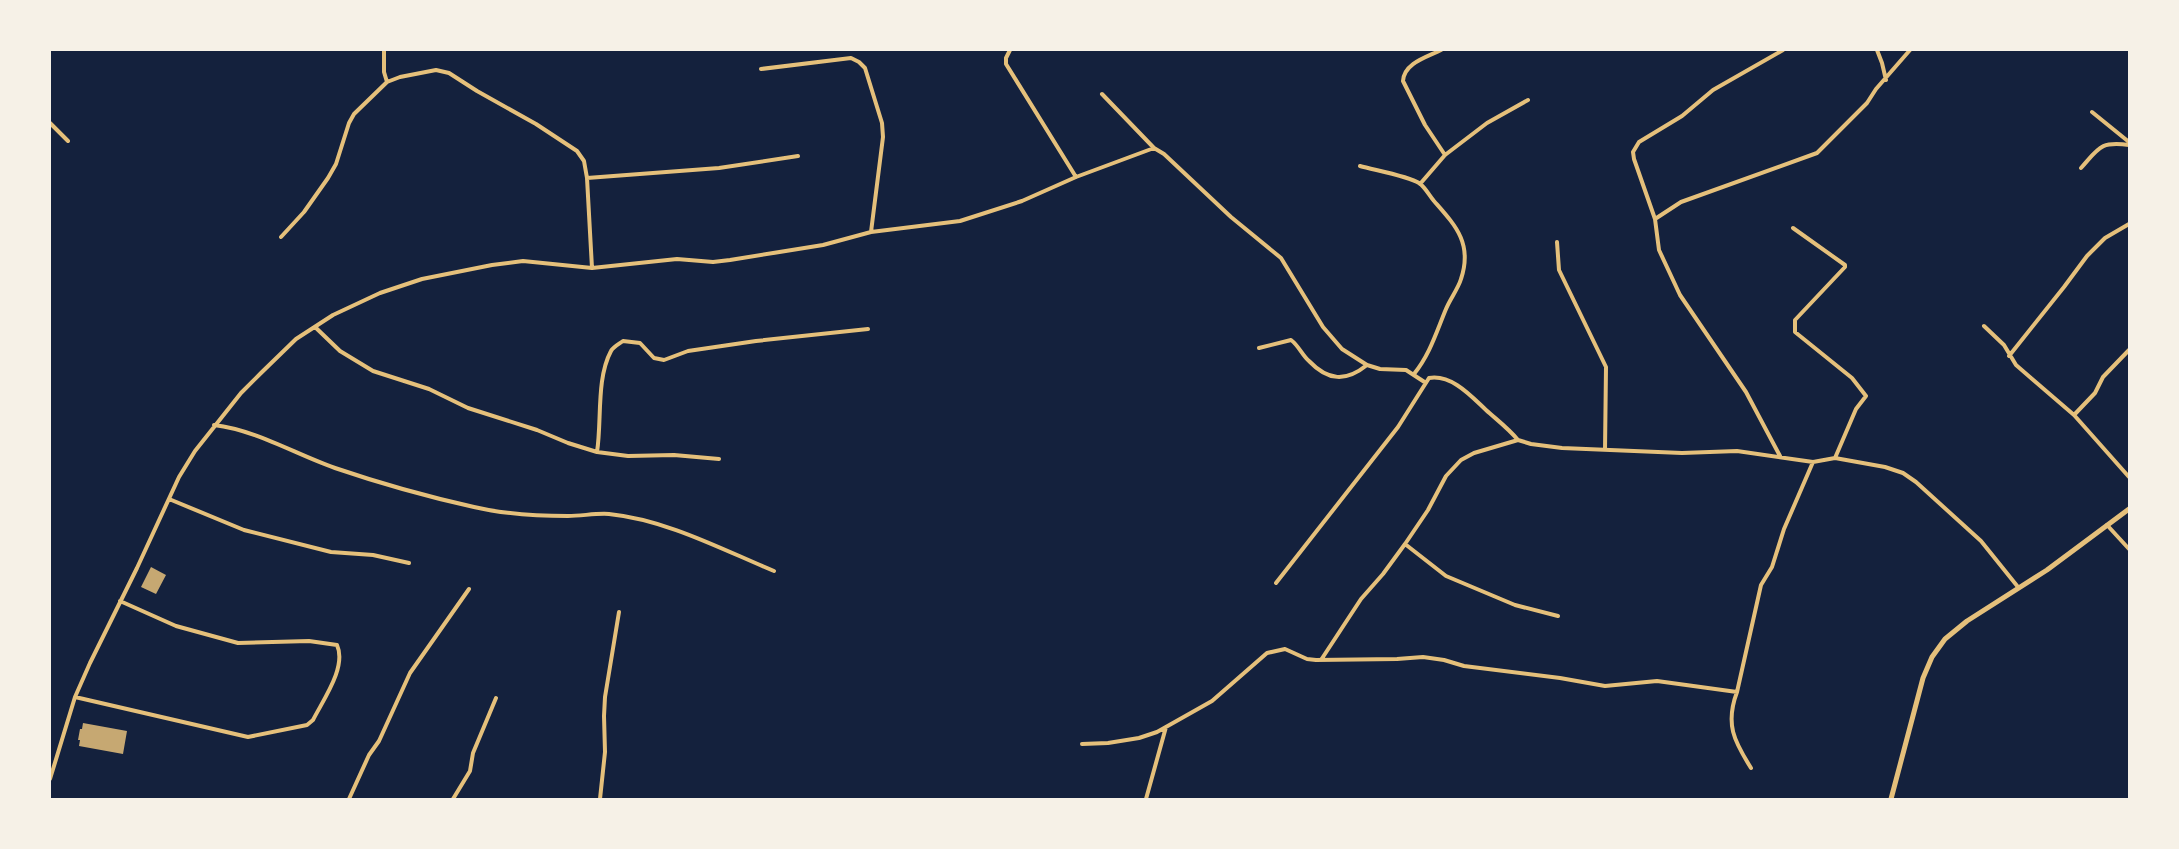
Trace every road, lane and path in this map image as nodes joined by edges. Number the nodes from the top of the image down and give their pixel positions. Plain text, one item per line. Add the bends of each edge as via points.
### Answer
1 (384, 50) edge
2 (1010, 50) edge
3 (1441, 50) edge
4 (1783, 50) edge
5 (1877, 50) edge
6 (1910, 50) edge
7 (761, 69) dead end
8 (1886, 80) junction
9 (387, 82) junction
10 (1102, 94) dead end
11 (1528, 100) dead end
12 (2092, 112) dead end
13 (50, 123) edge
14 (68, 141) dead end
15 (2129, 143) edge
16 (1154, 148) junction
17 (1445, 155) junction
18 (798, 156) dead end
19 (1360, 166) dead end
20 (2081, 168) dead end
21 (1076, 177) junction
22 (587, 178) junction
23 (1420, 184) junction
24 (1655, 219) junction
25 (2129, 224) edge
26 (1793, 228) dead end
27 (871, 232) junction
28 (281, 237) dead end
29 (1557, 242) dead end
30 (592, 268) junction
31 (1984, 326) dead end
32 (315, 327) junction
33 (868, 329) dead end
34 (1259, 348) dead end
35 (2129, 350) edge
36 (2009, 356) junction
37 (1367, 365) junction
38 (1414, 374) junction
39 (1426, 383) junction
40 (2074, 415) junction
41 (214, 425) junction
42 (1518, 440) junction
43 (1605, 450) junction
44 (597, 452) junction
45 (1780, 456) junction
46 (719, 458) dead end
47 (1835, 458) junction
48 (1813, 462) junction
49 (2129, 477) edge
50 (168, 499) junction
51 (2129, 510) edge
52 (2108, 525) junction
53 (1405, 544) junction
54 (2129, 549) edge
55 (409, 563) dead end
56 (774, 571) dead end
57 (1276, 583) dead end
58 (2018, 587) junction
59 (469, 589) dead end
60 (120, 601) junction
61 (619, 612) dead end
62 (1558, 616) dead end
63 (1321, 660) junction
64 (1737, 692) junction
65 (75, 697) junction
66 (496, 698) dead end
67 (1166, 727) junction
68 (1082, 744) dead end
69 (1751, 768) dead end
70 (50, 779) edge
71 (349, 799) edge
72 (453, 799) edge
73 (600, 799) edge
74 (1146, 799) edge
75 (1891, 799) edge

1 - 9 street
2 - 21 street via 1006,64
3 - 17 street via 1409,66 1403,81
4 - 24 street via 1713,90 1682,116 1639,142 1633,152 1634,159
5 - 8 street
6 - 8 street
7 - 27 street via 851,58 865,68 882,123 883,137
8 - 24 street via 1818,153 1681,202
9 - 22 street via 436,70 449,73 566,143 584,161
9 - 28 street via 354,114 328,178
10 - 16 street
11 - 17 street via 1487,123
12 - 15 street
13 - 14 street
15 - 20 street via 2102,145
16 - 21 street
16 - 37 street via 1281,258 1323,327 1342,349
17 - 23 street
18 - 22 street via 719,168
19 - 23 street
21 - 27 street via 1022,201 960,221
22 - 30 street
23 - 38 street via 1460,233 1465,258 1461,279 1426,359
24 - 45 street via 1659,250 1680,295 1746,392
25 - 36 street via 2105,238 2087,256
26 - 47 street via 1845,267 1795,320 1794,326 1794,332 1852,378 1866,396 1856,409
27 - 30 street via 823,245 730,260 677,259
29 - 43 street via 1559,270 1606,366
30 - 32 street via 523,261 453,272 380,292
31 - 36 street via 2004,345
32 - 41 street via 296,339 261,372
32 - 44 street via 340,351 373,371
33 - 44 street via 688,351 664,360 654,358 640,343 623,341 612,350 605,368
34 - 37 street via 1292,340 1323,374 1340,378 1357,374
35 - 40 street
36 - 40 street
37 - 38 street
38 - 39 street
39 - 42 street via 1436,377 1449,381 1468,393
39 - 57 street via 1398,427
40 - 49 street
41 - 50 street via 194,451
41 - 56 street via 246,432 336,468 476,508 569,516 608,514 650,522
42 - 43 street via 1562,448
42 - 53 street via 1461,460 1446,476
43 - 45 street via 1737,451
44 - 46 street
45 - 48 street
47 - 48 street
47 - 58 street via 1885,467 1916,482 1981,541
48 - 64 street via 1762,585
50 - 55 street via 244,530 331,552 373,555
50 - 60 street
51 - 52 street
52 - 54 street
52 - 58 street
53 - 62 street via 1446,576 1515,605
53 - 63 street via 1361,600
58 - 75 street via 1967,620 1932,657 1923,678
59 - 71 street via 410,673
60 - 65 street
60 - 65 street via 176,626 238,643 308,641 337,645 340,668 313,720 307,725 248,738
61 - 73 street via 605,697 606,752
63 - 64 street via 1423,657 1605,686 1657,681
63 - 67 street via 1307,659 1285,649 1267,653 1212,701
64 - 69 street via 1731,708 1731,725 1735,743
65 - 70 street
66 - 72 street via 470,771
67 - 68 street via 1139,738
67 - 74 street

